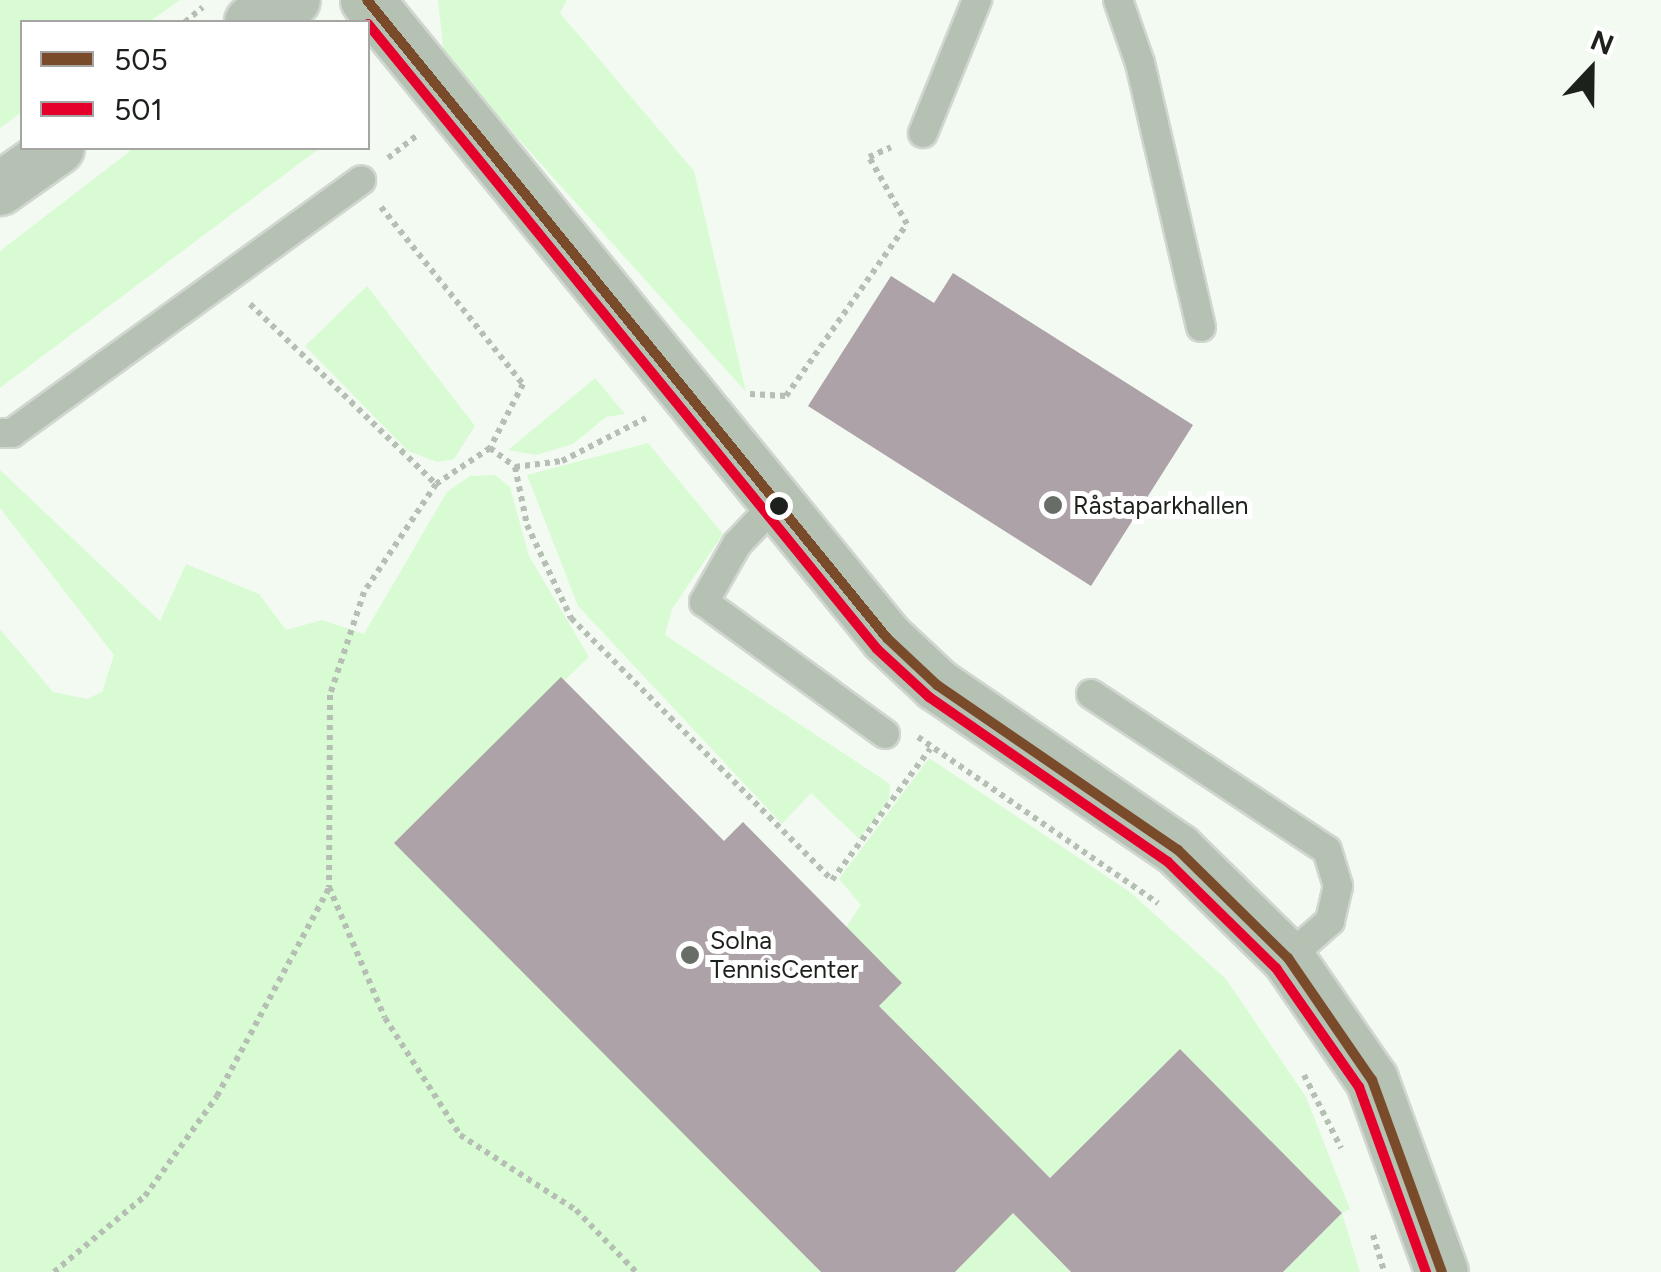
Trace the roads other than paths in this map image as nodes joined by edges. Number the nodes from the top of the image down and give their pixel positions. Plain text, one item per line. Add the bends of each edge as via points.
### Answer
1 (294, 0) edge
2 (367, 0) edge
3 (977, 0) edge
4 (1118, 0) edge
5 (255, 20) edge
6 (922, 133) dead end
7 (55, 150) edge
8 (361, 180) road end
9 (0, 188) edge
10 (1200, 326) dead end
11 (0, 433) edge
12 (775, 504) junction
13 (1091, 694) dead end
14 (894, 727) road end
15 (1288, 958) junction
16 (1442, 1272) edge

1 - 5 street
2 - 12 street
3 - 6 lane
4 - 10 lane via 1140,64
7 - 9 street
8 - 11 lane via 12,434
12 - 14 lane via 738,544 704,602
12 - 15 street via 887,638 937,685 1178,850
13 - 15 lane via 1328,850 1338,886 1330,921
15 - 16 street via 1372,1080

